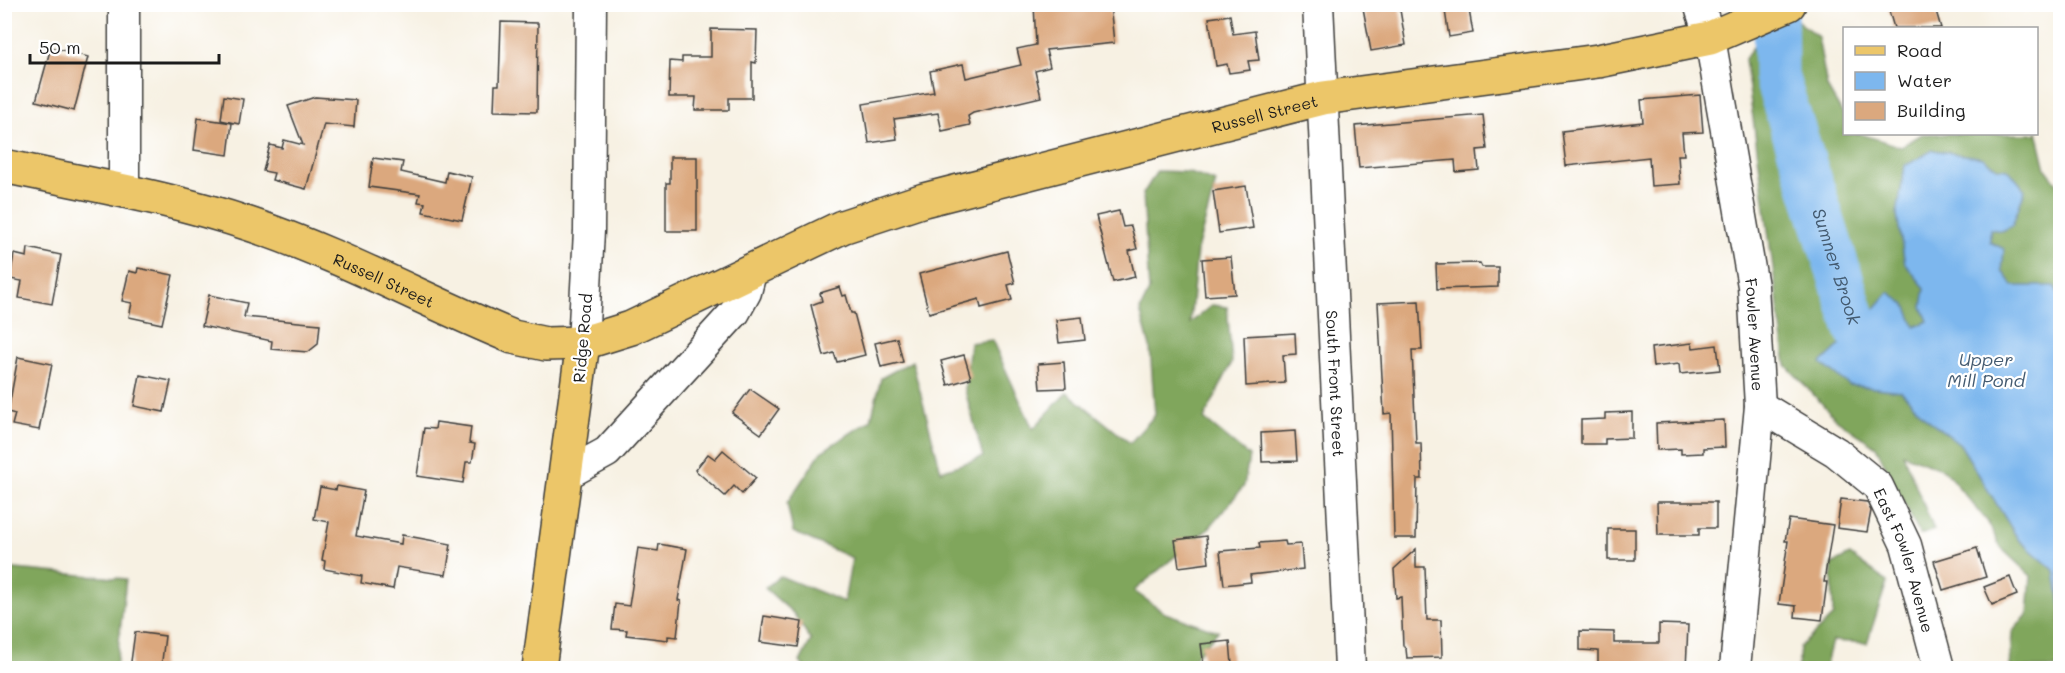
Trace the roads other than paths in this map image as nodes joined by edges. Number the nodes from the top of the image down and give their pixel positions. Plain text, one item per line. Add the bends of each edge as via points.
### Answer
1 (124, 4) edge
2 (591, 4) edge
3 (1318, 4) edge
4 (1700, 4) edge
5 (1789, 4) edge
6 (1710, 38) junction
7 (1323, 98) junction
8 (4, 166) edge
9 (124, 192) junction
10 (752, 270) junction
11 (583, 343) junction
12 (1760, 406) junction
13 (567, 474) junction
14 (539, 669) edge
15 (1350, 669) edge
16 (1735, 669) edge
17 (1939, 669) edge

1 - 9 street
2 - 11 street, Ridge Road via 589,231
3 - 7 street, South Front Street
4 - 6 street, Fowler Avenue
5 - 6 main road, Russell Street
6 - 7 main road, Russell Street via 1598,61
6 - 12 street, Fowler Avenue via 1753,286
7 - 10 main road, Russell Street via 875,215
7 - 15 street, South Front Street
8 - 9 main road, Russell Street
9 - 11 main road, Russell Street via 205,210 290,238 513,337 546,344
10 - 11 main road, Russell Street via 668,312
10 - 13 street via 735,312 636,422 607,452
11 - 13 main road, Ridge Road
12 - 16 street, Fowler Avenue
12 - 17 street, East Fowler Avenue via 1836,452 1878,486 1906,544
13 - 14 main road, Ridge Road

